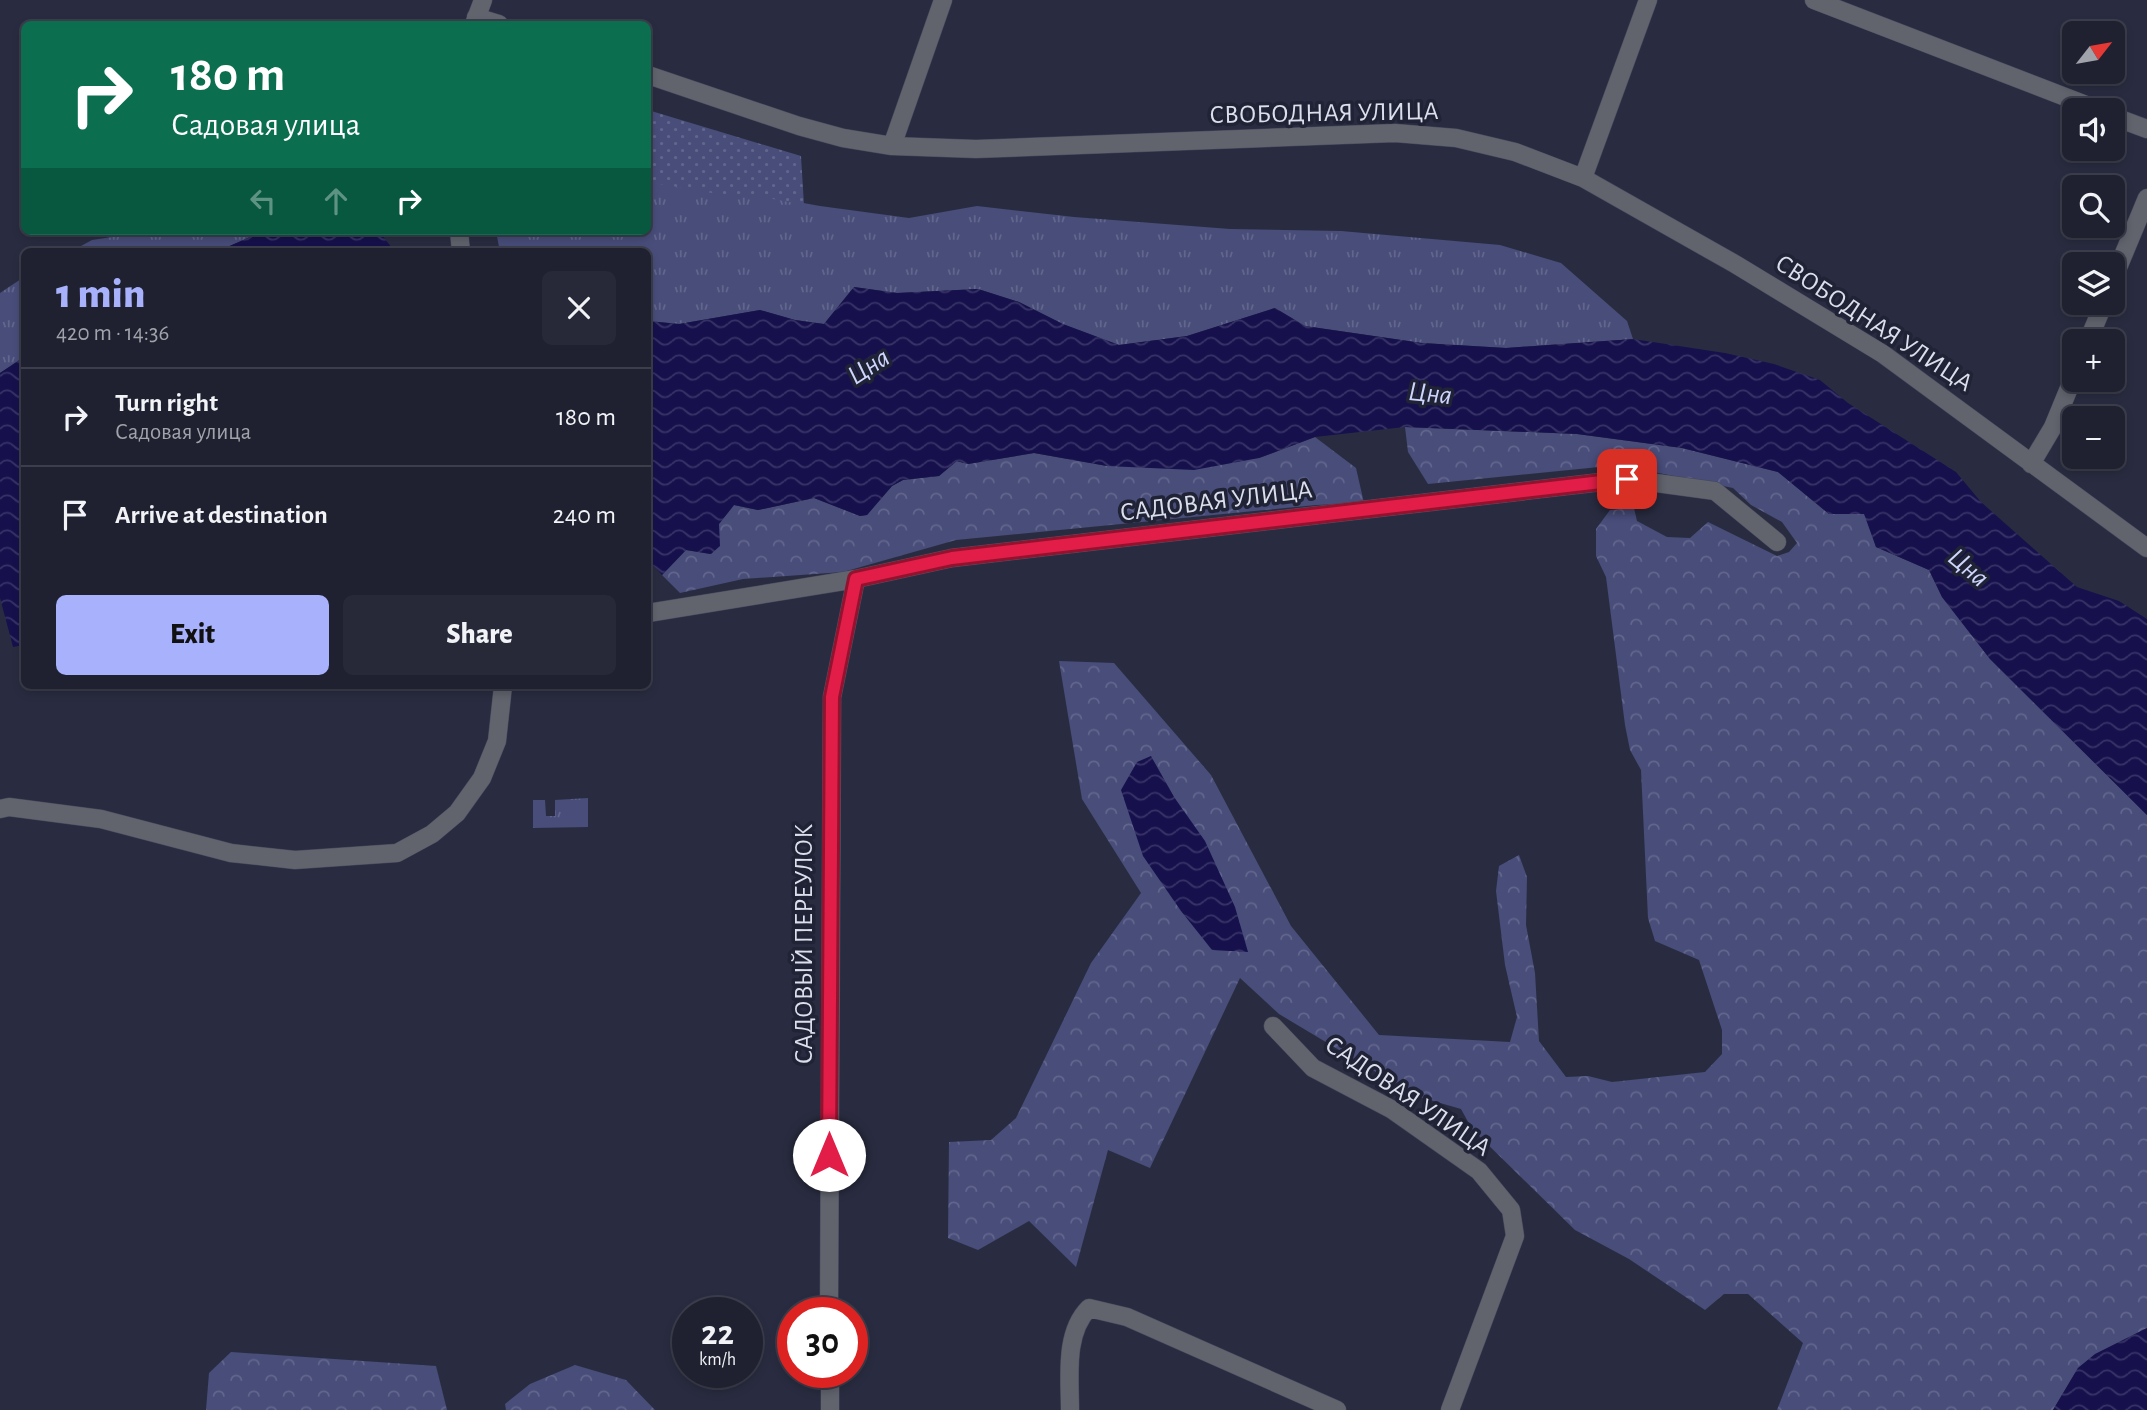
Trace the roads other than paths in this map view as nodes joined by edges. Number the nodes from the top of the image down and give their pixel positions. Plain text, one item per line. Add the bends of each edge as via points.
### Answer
1 (943, 0) edge
2 (1648, 0) edge
3 (1814, 0) edge
4 (651, 76) edge
5 (2068, 98) edge
6 (2125, 121) edge
7 (2147, 129) edge
8 (892, 146) junction
9 (1583, 178) junction
10 (2147, 198) edge
11 (2124, 252) edge
12 (2067, 392) edge
13 (2031, 464) junction
14 (1777, 542) dead end
15 (2147, 548) edge
16 (856, 579) junction
17 (651, 613) edge
18 (503, 689) edge
19 (0, 809) edge
20 (1273, 1026) dead end
21 (829, 1297) edge
22 (830, 1388) edge
23 (830, 1410) edge
24 (1070, 1410) edge
25 (1336, 1410) edge
26 (1450, 1410) edge

1 - 8 street
2 - 9 street
3 - 5 street
4 - 8 street, СВОБОДНАЯ УЛИЦА via 843,138
6 - 7 street
8 - 9 street, СВОБОДНАЯ УЛИЦА via 976,149 1395,133 1456,138 1515,152
9 - 13 street, СВОБОДНАЯ УЛИЦА via 1882,354
10 - 11 street
12 - 13 street
13 - 15 street, СВОБОДНАЯ УЛИЦА
14 - 16 street, САДОВАЯ УЛИЦА via 1715,492 1627,479 952,558
16 - 17 street, САДОВАЯ УЛИЦА
16 - 21 street, САДОВЫЙ ПЕРЕУЛОК via 832,697
18 - 19 street via 497,741 482,778 457,813 432,834 397,853 295,860 231,853 101,819
20 - 26 street, САДОВАЯ УЛИЦА via 1313,1068 1391,1109 1479,1171 1511,1210 1515,1236
22 - 23 street
24 - 25 street via 1070,1353 1079,1319 1089,1308 1127,1317

